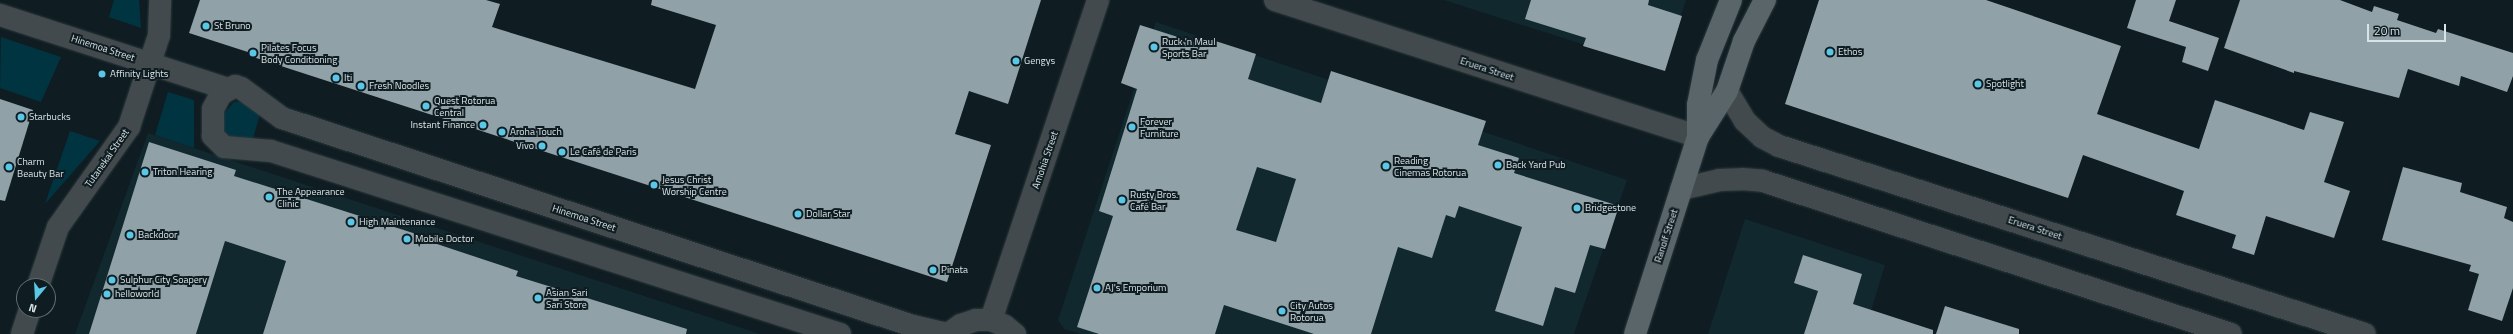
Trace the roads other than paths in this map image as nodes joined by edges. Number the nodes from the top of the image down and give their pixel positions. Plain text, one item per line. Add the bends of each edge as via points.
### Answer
1 (160, 0) edge
2 (1098, 0) edge
3 (1275, 0) edge
4 (1730, 0) edge
5 (1766, 0) edge
6 (0, 15) edge
7 (150, 63) junction
8 (228, 89) junction
9 (1727, 91) junction
10 (1698, 137) junction
11 (1681, 189) junction
12 (41, 278) edge
13 (27, 318) edge
14 (991, 320) junction
15 (22, 334) edge
16 (840, 334) edge
17 (948, 334) edge
18 (1015, 334) edge
19 (1635, 334) edge
20 (2231, 334) edge
21 (2365, 334) edge

1 - 7 street, Tutanekai Street via 159,35
2 - 14 street, Amohia Street
3 - 10 street, Eruera Street
4 - 10 main road, Ranolf Street via 1708,60 1698,105
5 - 9 main road, Ranolf Street via 1744,41
6 - 7 street, Hinemoa Street
7 - 8 street, Hinemoa Street
7 - 12 street, Tutanekai Street via 129,127 58,227
8 - 16 street via 217,100 211,117 213,136 224,147 271,150
8 - 17 street, Hinemoa Street via 235,86 250,92 282,118 905,324
9 - 10 main road, Ranolf Street
9 - 21 street, Eruera Street via 1745,121 1762,137 1779,146
10 - 11 main road, Ranolf Street
11 - 19 main road, Ranolf Street
11 - 20 street via 1719,180 1742,179 1763,182
13 - 15 street
14 - 17 street via 976,320 961,325
14 - 18 street

